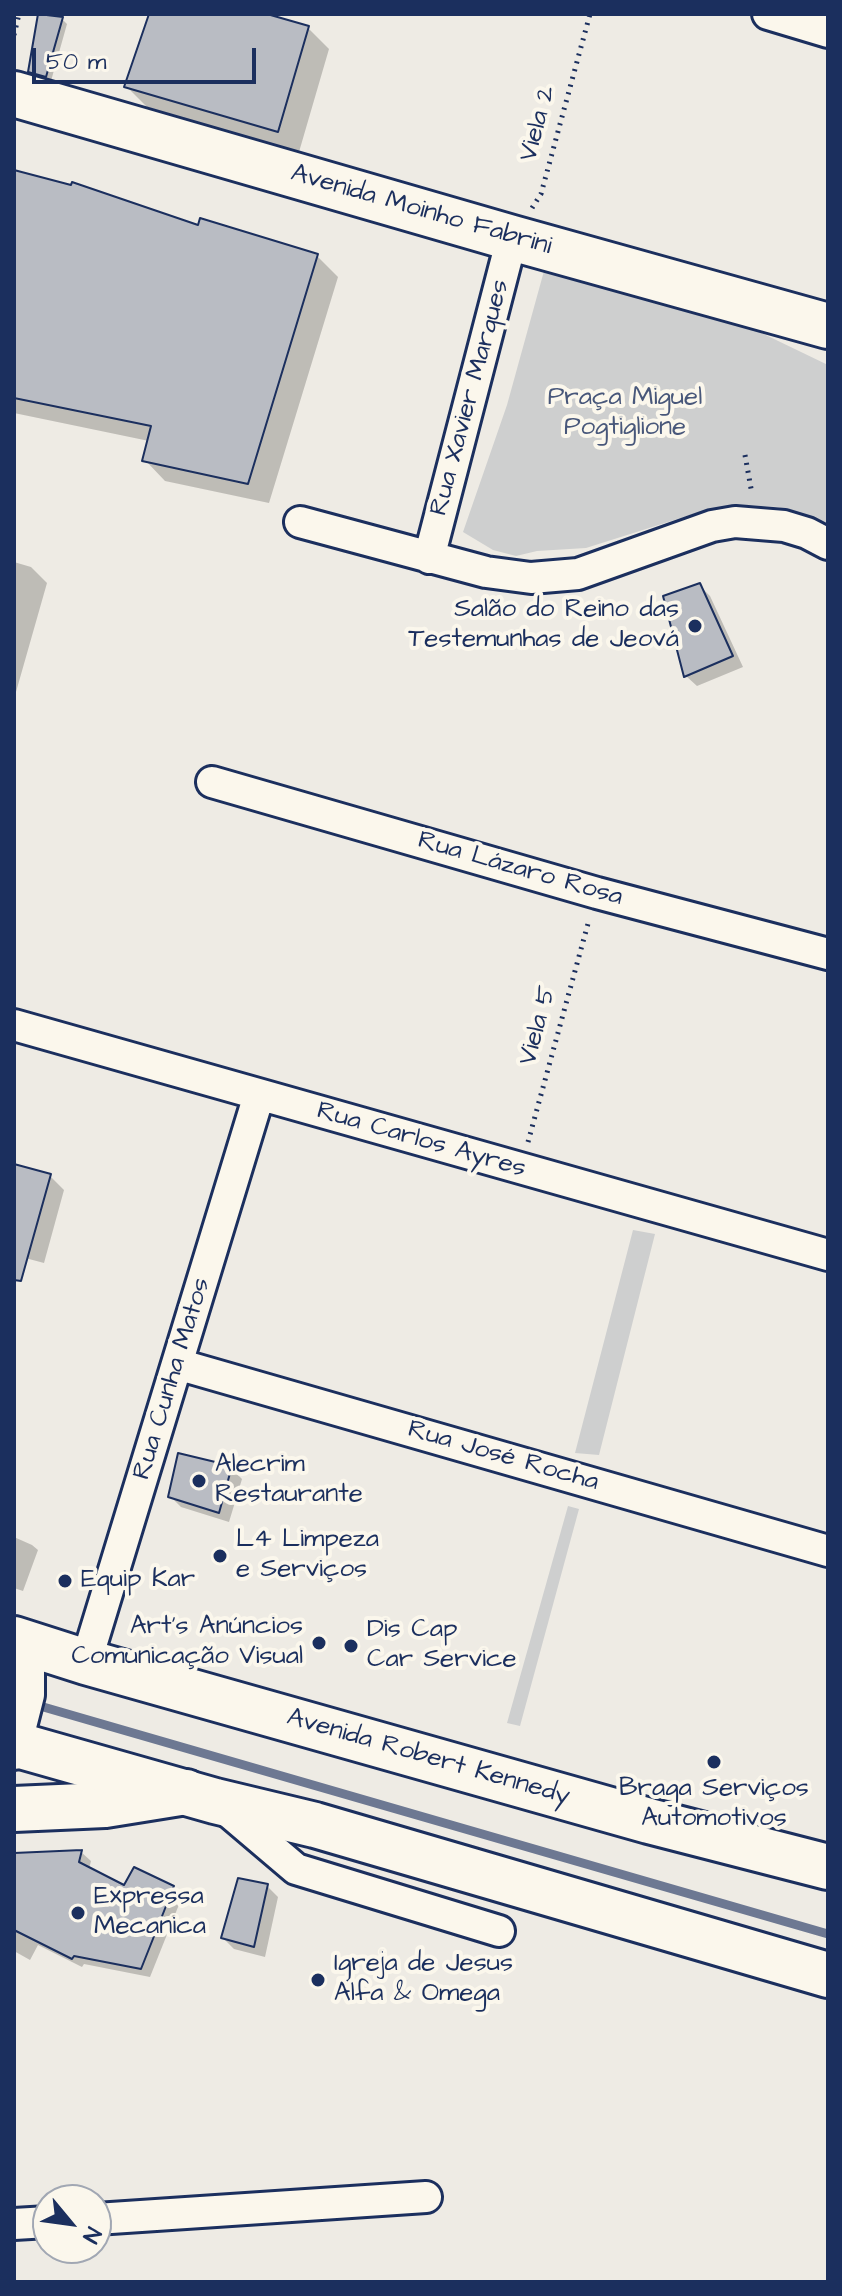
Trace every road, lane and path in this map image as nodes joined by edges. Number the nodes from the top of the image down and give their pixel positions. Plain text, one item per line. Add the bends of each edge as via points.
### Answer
1 (19, 14) edge
2 (590, 14) edge
3 (768, 14) edge
4 (828, 32) edge
5 (14, 35) edge
6 (14, 94) edge
7 (512, 238) junction
8 (828, 326) edge
9 (745, 455) dead end
10 (753, 497) dead end
11 (300, 522) dead end
12 (828, 544) edge
13 (429, 558) junction
14 (212, 782) dead end
15 (597, 893) junction
16 (828, 954) edge
17 (14, 1025) edge
18 (259, 1095) junction
19 (521, 1170) junction
20 (828, 1255) edge
21 (177, 1364) junction
22 (828, 1551) edge
23 (24, 1649) edge
24 (86, 1662) junction
25 (17, 1742) edge
26 (201, 1797) junction
27 (14, 1809) edge
28 (828, 1867) edge
29 (499, 1931) dead end
30 (828, 1975) edge
31 (426, 2197) dead end
32 (112, 2218) edge

1 - 5 path
2 - 7 path, Viela 2 via 541,194
3 - 4 street
6 - 7 main road, Avenida Moinho Fabrini
7 - 8 main road, Avenida Moinho Fabrini
7 - 13 street, Rua Xavier Marques
9 - 10 path
11 - 13 street
12 - 13 street via 784,526 735,522 578,574 531,578
14 - 15 street, Rua Lázaro Rosa
15 - 16 street, Rua Lázaro Rosa
15 - 19 path, Viela 5
17 - 18 street, Rua Carlos Ayres
18 - 19 street, Rua Carlos Ayres
18 - 21 street, Rua Cunha Matos
19 - 20 street, Rua Carlos Ayres
21 - 22 street, Rua José Rocha
21 - 24 street, Rua Cunha Matos
23 - 24 main road, Avenida Robert Kennedy
23 - 25 street, Avenida Robert Kennedy via 29,1695
24 - 28 main road, Avenida Robert Kennedy
25 - 26 main road, Avenida Robert Kennedy
26 - 27 main road, Avenida Robert Kennedy
26 - 29 street, Avenida Robert Kennedy via 296,1869
26 - 30 main road, Avenida Robert Kennedy via 315,1825
31 - 32 street

